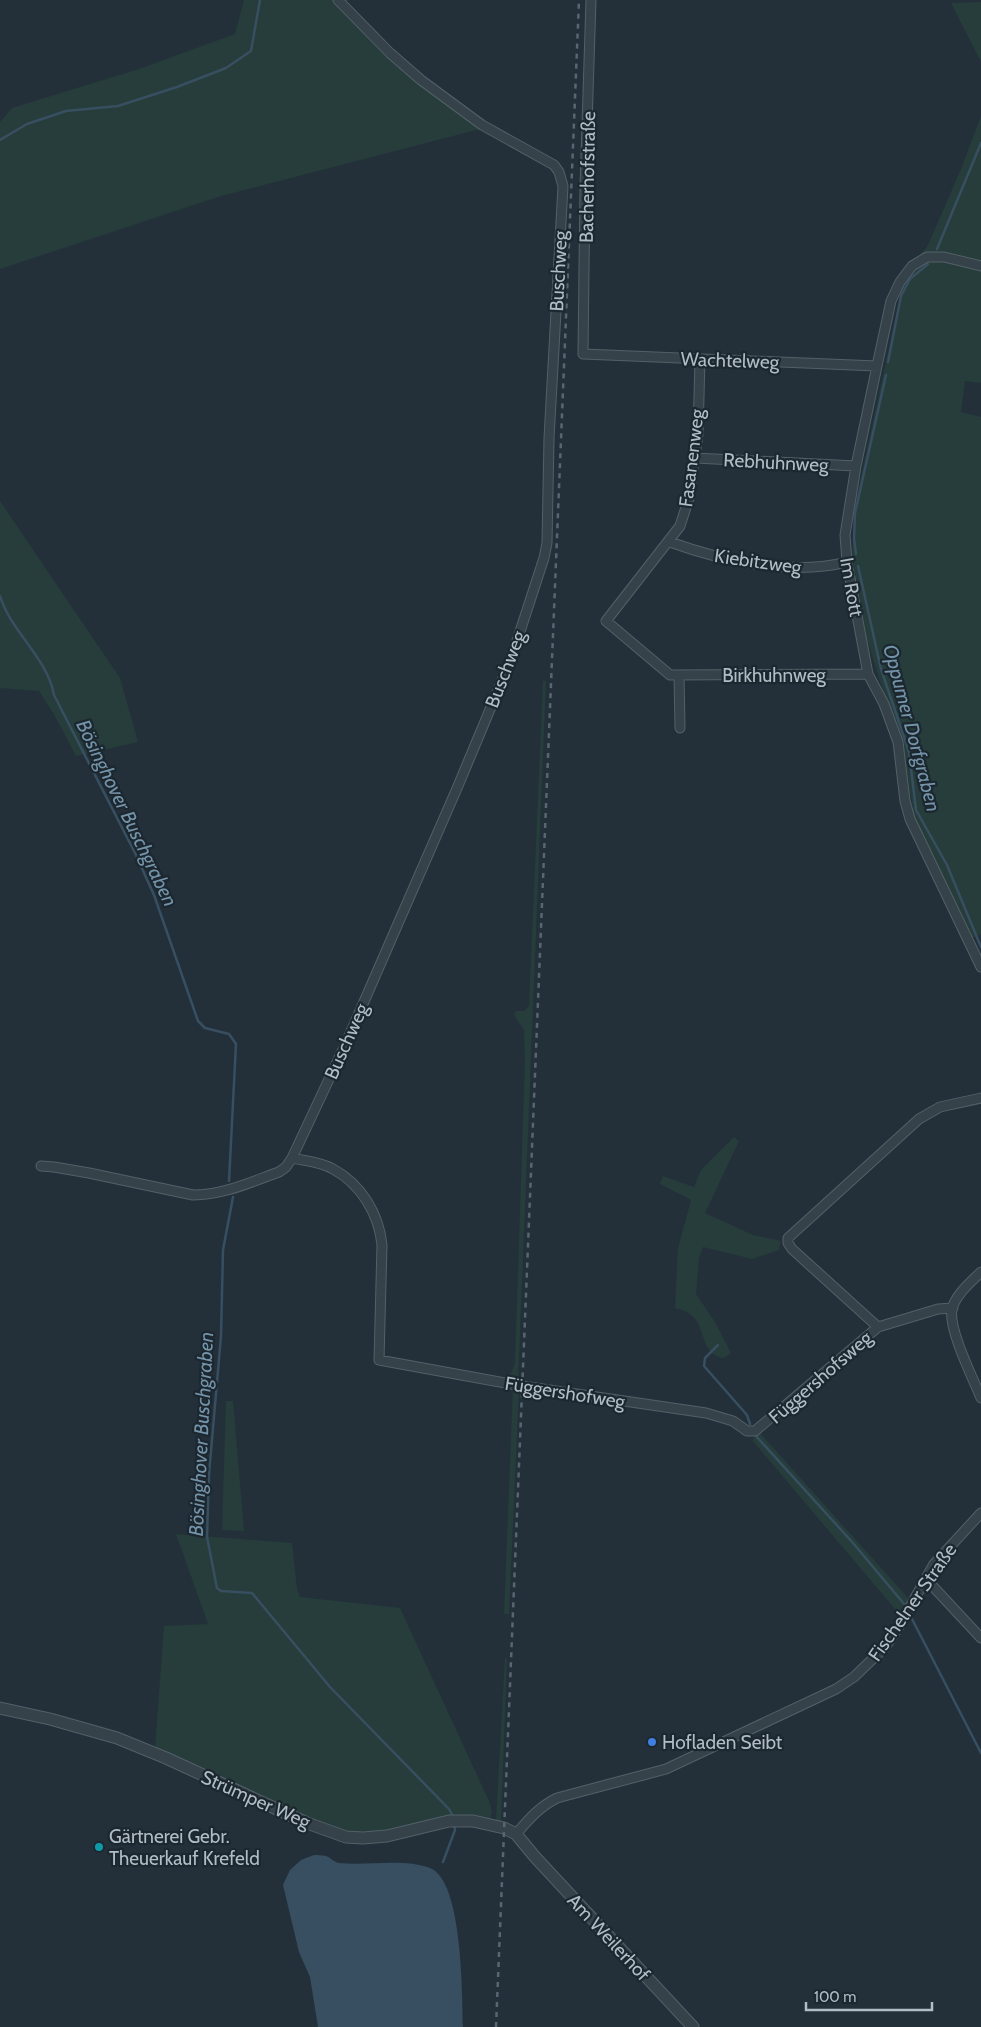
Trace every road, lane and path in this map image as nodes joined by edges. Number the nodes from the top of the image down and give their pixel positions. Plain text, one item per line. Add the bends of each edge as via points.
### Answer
1 (338, 0) edge
2 (591, 0) edge
3 (981, 266) edge
4 (583, 354) joint
5 (700, 359) junction
6 (877, 366) junction
7 (695, 458) junction
8 (856, 466) junction
9 (670, 542) junction
10 (846, 562) junction
11 (606, 621) joint
12 (868, 674) junction
13 (679, 675) junction
14 (680, 728) dead end
15 (981, 967) edge
16 (981, 1098) edge
17 (292, 1158) junction
18 (41, 1166) dead end
19 (981, 1272) edge
20 (952, 1308) junction
21 (878, 1327) junction
22 (981, 1398) edge
23 (747, 1431) joint
24 (981, 1514) edge
25 (926, 1579) junction
26 (981, 1638) edge
27 (0, 1708) edge
28 (516, 1834) junction
29 (693, 2027) edge

1 - 17 street, Buschweg via 421,80 482,125 554,165 563,186 544,558 511,659 458,786
2 - 4 street, Bacherhofstraße
3 - 6 street, Im Rott via 928,256 912,266 891,301
4 - 5 street, Wachtelweg
5 - 6 street, Wachtelweg
5 - 7 street, Fasanenweg
6 - 8 street, Im Rott
7 - 8 street, Rebhuhnweg
7 - 9 street, Fasanenweg via 687,507
8 - 10 street, Im Rott via 844,535
9 - 10 street, Kiebitzweg via 716,557 772,565 809,568
9 - 11 street, Fasanenweg
10 - 12 street, Im Rott
11 - 13 street, Birkhuhnweg via 670,675
12 - 13 street, Birkhuhnweg
12 - 15 street, Im Rott via 884,704 898,742 910,819
13 - 14 street
16 - 21 street via 940,1107 919,1120 788,1238 792,1250
17 - 18 street via 279,1172 206,1195
17 - 23 street, Függershofweg via 332,1168 355,1186 375,1214 382,1245 379,1360 522,1386 706,1413 733,1422
19 - 20 street via 962,1290
20 - 21 street, Függershofsweg
20 - 22 street via 955,1334
21 - 23 street, Függershofsweg via 763,1426
24 - 25 street, Fischelner Straße via 944,1551
25 - 26 street
25 - 28 street, Fischelner Straße via 886,1646 836,1690 666,1769 557,1798 532,1814
27 - 28 street, Strümper Weg via 117,1738 307,1823 346,1836 387,1836 455,1820 493,1825
28 - 29 street, Am Weilerhof

